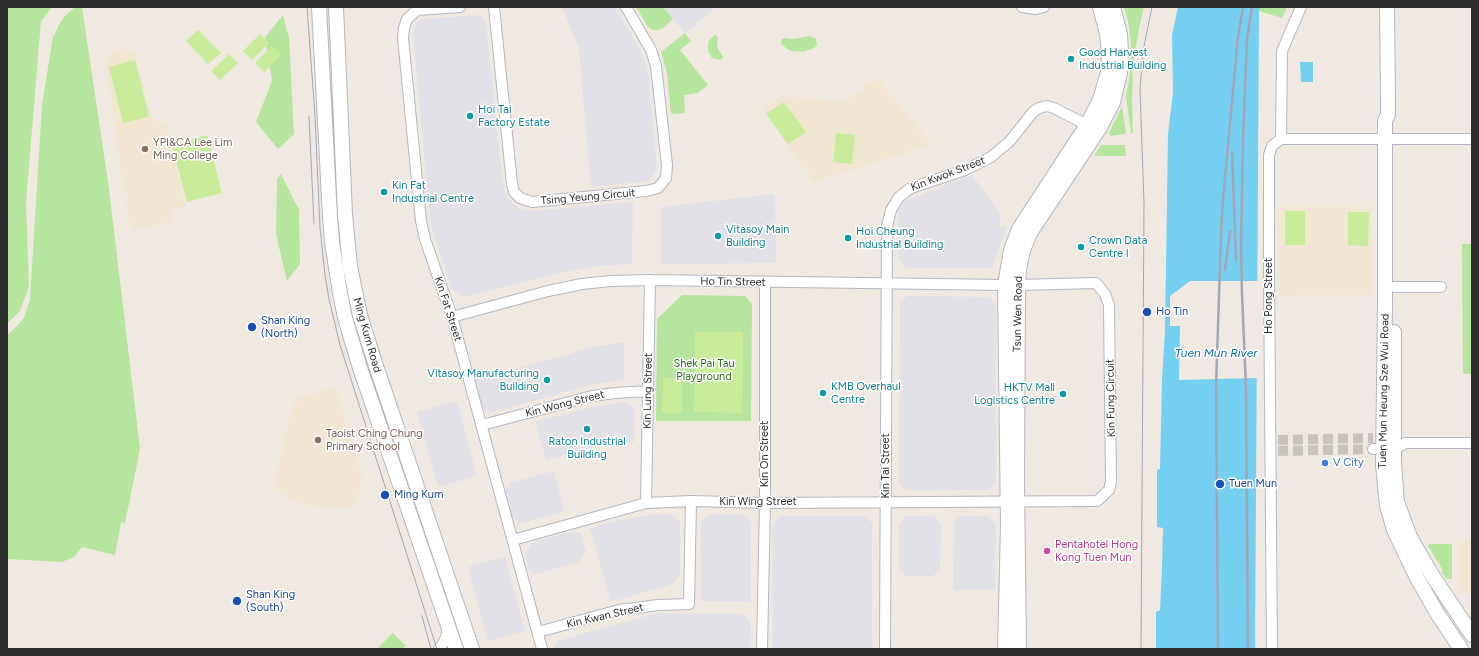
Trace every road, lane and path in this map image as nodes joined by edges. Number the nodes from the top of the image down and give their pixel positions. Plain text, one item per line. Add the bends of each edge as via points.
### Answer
1 (319, 7) edge
2 (336, 7) edge
3 (460, 7) edge
4 (494, 7) edge
5 (626, 7) edge
6 (1022, 7) edge
7 (1044, 7) edge
8 (1100, 7) edge
9 (1113, 7) edge
10 (1301, 7) edge
11 (1387, 7) edge
12 (1087, 126) junction
13 (1472, 139) edge
14 (1281, 140) junction
15 (1390, 140) junction
16 (650, 280) junction
17 (765, 282) junction
18 (888, 284) junction
19 (1012, 285) junction
20 (1441, 287) dead end
21 (1394, 288) junction
22 (452, 317) junction
23 (648, 391) junction
24 (482, 426) junction
25 (1472, 442) edge
26 (1387, 443) junction
27 (691, 501) junction
28 (886, 501) junction
29 (1013, 501) junction
30 (765, 502) junction
31 (646, 503) junction
32 (513, 540) junction
33 (449, 628) junction
34 (538, 632) junction
35 (1472, 635) edge
36 (439, 649) edge
37 (456, 649) edge
38 (472, 649) edge
39 (542, 649) edge
40 (762, 649) edge
41 (886, 649) edge
42 (1005, 649) edge
43 (1019, 649) edge
44 (1272, 649) edge
45 (1461, 649) edge

1 - 33 main road, Ming Kum Road via 330,217 340,293 360,368
2 - 38 main road, Ming Kum Road via 345,216 356,297 375,364
3 - 22 street, Kin Fat Street via 417,10 407,19 403,33 421,221
4 - 5 street, Tsing Yeung Circuit via 512,184 514,192 520,198 532,202 646,192 658,188 666,178 667,165 656,66 649,46
6 - 7 street
8 - 12 main road, Tsun Wen Road via 1108,43 1108,72 1100,100
9 - 19 main road, Tsun Wen Road via 1120,34 1121,53 1120,73 1112,102 1099,129 1030,233
10 - 14 street via 1282,51
11 - 15 main road, Tuen Mun Heung Sze Wui Road
12 - 18 street, Kin Kwok Street via 1054,108 1039,108 1010,141 991,157 965,170 917,185 902,193 893,205 888,220
12 - 19 main road, Tsun Wen Road via 1019,229 1011,250
13 - 15 street
14 - 15 street
14 - 44 street, Ho Pong Street via 1272,146 1269,155 1269,278 1274,440 1271,520
15 - 21 main road, Tuen Mun Heung Sze Wui Road
15 - 26 main road, Tuen Mun Heung Sze Wui Road
16 - 17 street, Ho Tin Street
16 - 22 street, Ho Tin Street via 576,285
16 - 23 street, Kin Lung Street
17 - 18 street, Ho Tin Street
17 - 30 street, Kin On Street
18 - 19 street, Ho Tin Street
18 - 28 street, Kin Tai Street
19 - 29 main road, Tsun Wen Road
19 - 29 street, Kin Fung Circuit via 1096,283 1105,294 1109,305 1112,480 1109,490 1097,501
20 - 21 street
21 - 26 main road, Tuen Mun Heung Sze Wui Road
22 - 24 street, Kin Fat Street
23 - 24 street, Kin Wong Street via 592,396
23 - 31 street, Kin Lung Street
24 - 32 street, Kin Fat Street
25 - 26 street
26 - 35 main road, Tuen Mun Heung Sze Wui Road via 1394,464 1397,502 1405,526 1429,571
26 - 45 main road, Tuen Mun Heung Sze Wui Road via 1383,468 1387,505 1394,530 1417,578
27 - 30 street, Kin Wing Street
27 - 31 street, Kin Wing Street
27 - 34 street, Kin Kwan Street via 689,604 619,610
28 - 29 street, Kin Wing Street
28 - 30 street, Kin Wing Street
28 - 41 street, Kin Tai Street
29 - 42 main road, Tsun Wen Road
29 - 43 main road, Tsun Wen Road
30 - 40 street, Kin On Street
31 - 32 street, Kin Wing Street
32 - 34 street, Kin Fat Street
33 - 36 street via 447,637
33 - 37 main road, Ming Kum Road
34 - 39 street, Kin Fat Street

